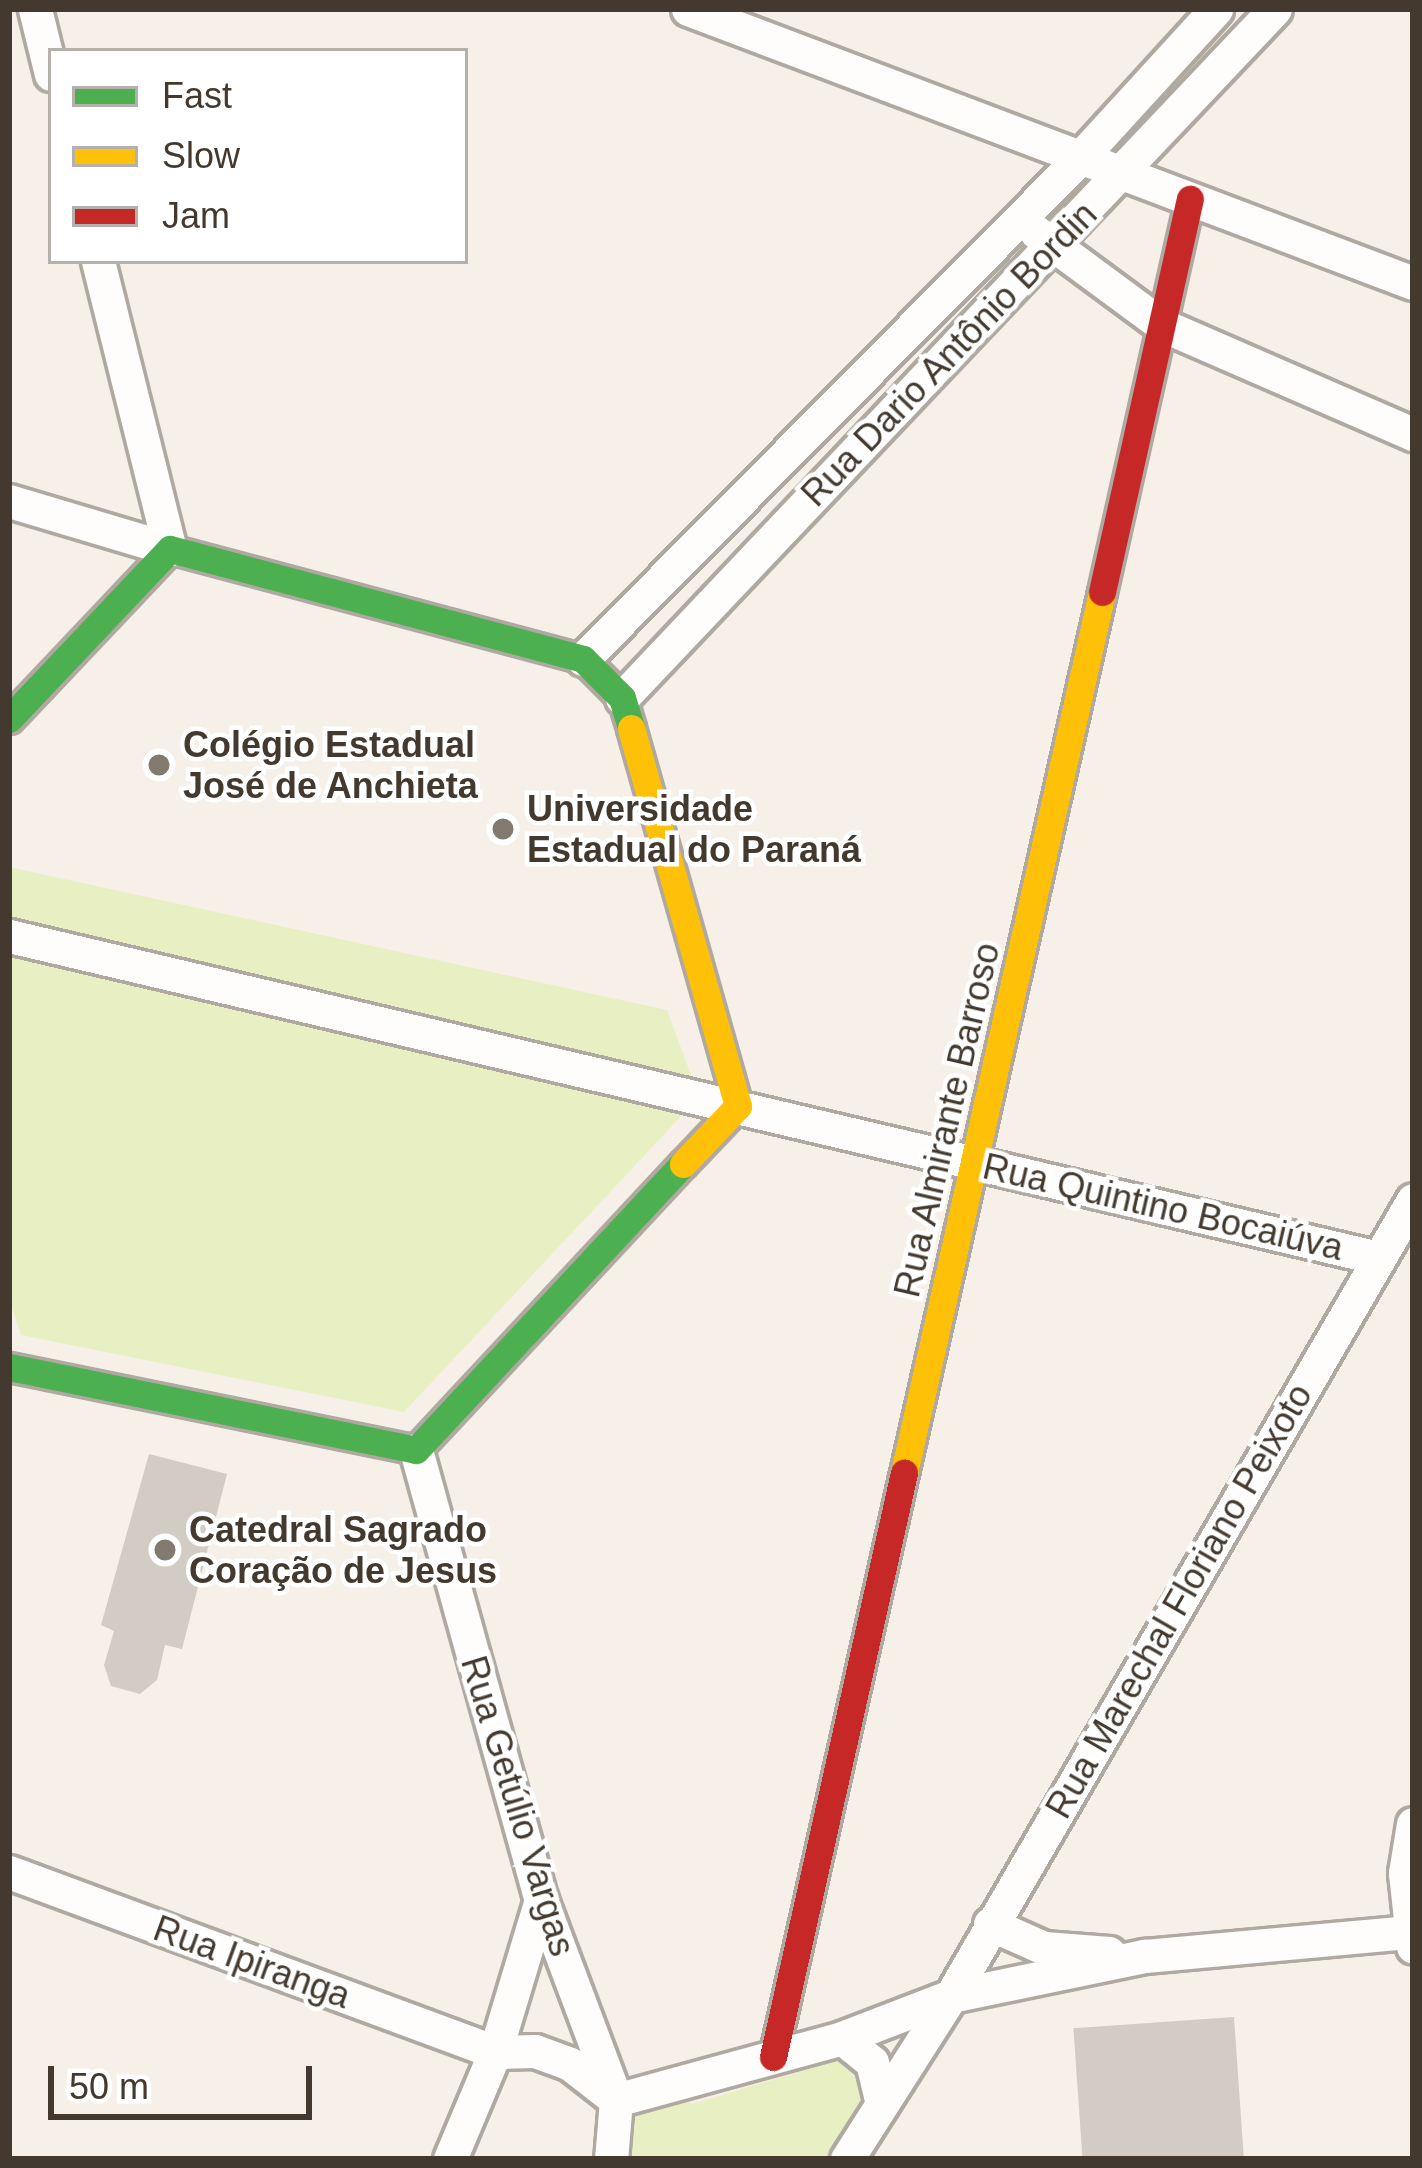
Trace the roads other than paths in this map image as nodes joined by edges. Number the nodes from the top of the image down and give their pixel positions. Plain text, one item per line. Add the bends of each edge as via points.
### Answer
1 (34, 9) edge
2 (688, 9) edge
3 (1216, 9) edge
4 (1275, 9) edge
5 (48, 63) edge
6 (1080, 158) junction
7 (1122, 174) junction
8 (1190, 199) junction
9 (1019, 220) junction
10 (1053, 245) junction
11 (99, 264) edge
12 (1413, 283) edge
13 (1162, 325) junction
14 (813, 426) junction
15 (1413, 434) edge
16 (850, 458) junction
17 (9, 502) edge
18 (170, 549) junction
19 (583, 659) junction
20 (622, 698) junction
21 (9, 719) edge
22 (9, 936) edge
23 (738, 1106) junction
24 (974, 1162) junction
25 (1412, 1203) edge
26 (1378, 1258) junction
27 (9, 1367) edge
28 (416, 1450) junction
29 (1413, 1823) edge
30 (9, 1872) edge
31 (541, 1900) junction
32 (990, 1924) junction
33 (1411, 1940) edge
34 (1145, 1956) junction
35 (951, 1996) junction
36 (842, 2038) junction
37 (495, 2052) junction
38 (773, 2057) junction
39 (616, 2100) junction
40 (881, 2104) junction
41 (450, 2159) edge
42 (611, 2159) edge
43 (847, 2159) edge

1 - 5 street
2 - 6 street
3 - 6 street, Rua Dario Antônio Bordin
4 - 7 street, Rua Dario Antônio Bordin
6 - 7 street
6 - 9 street, Rua Dario Antônio Bordin
7 - 8 street
7 - 10 street, Rua Dario Antônio Bordin
8 - 12 street
8 - 13 street, Rua Almirante Barroso
9 - 10 street
9 - 14 street, Rua Dario Antônio Bordin
10 - 13 street
10 - 16 street, Rua Dario Antônio Bordin
11 - 18 street
13 - 15 street
13 - 24 street, Rua Almirante Barroso
14 - 16 street
14 - 19 street, Rua Dario Antônio Bordin
16 - 20 street, Rua Dario Antônio Bordin
17 - 18 street
18 - 19 street
18 - 21 street
19 - 20 street
20 - 23 street
22 - 23 street, Rua Quintino Bocaiúva
23 - 24 street, Rua Quintino Bocaiúva
23 - 28 street
24 - 26 street, Rua Quintino Bocaiúva
24 - 38 street, Rua Almirante Barroso
25 - 26 street, Rua Marechal Floriano Peixoto
26 - 32 street, Rua Marechal Floriano Peixoto
27 - 28 street
28 - 31 street, Rua Getúlio Vargas
29 - 33 street via 1405,1873
30 - 37 street, Rua Ipiranga
31 - 37 street
31 - 39 street, Rua Getúlio Vargas
32 - 34 street via 1044,1948
32 - 35 street, Rua Marechal Floriano Peixoto
33 - 34 street
34 - 35 street
35 - 36 street
35 - 40 street, Rua Marechal Floriano Peixoto
36 - 38 street
36 - 40 street via 872,2062
37 - 39 street, Rua Ipiranga via 535,2051 570,2064
37 - 41 street
38 - 39 street
39 - 42 street, Rua Getúlio Vargas
40 - 43 street, Rua Marechal Floriano Peixoto

